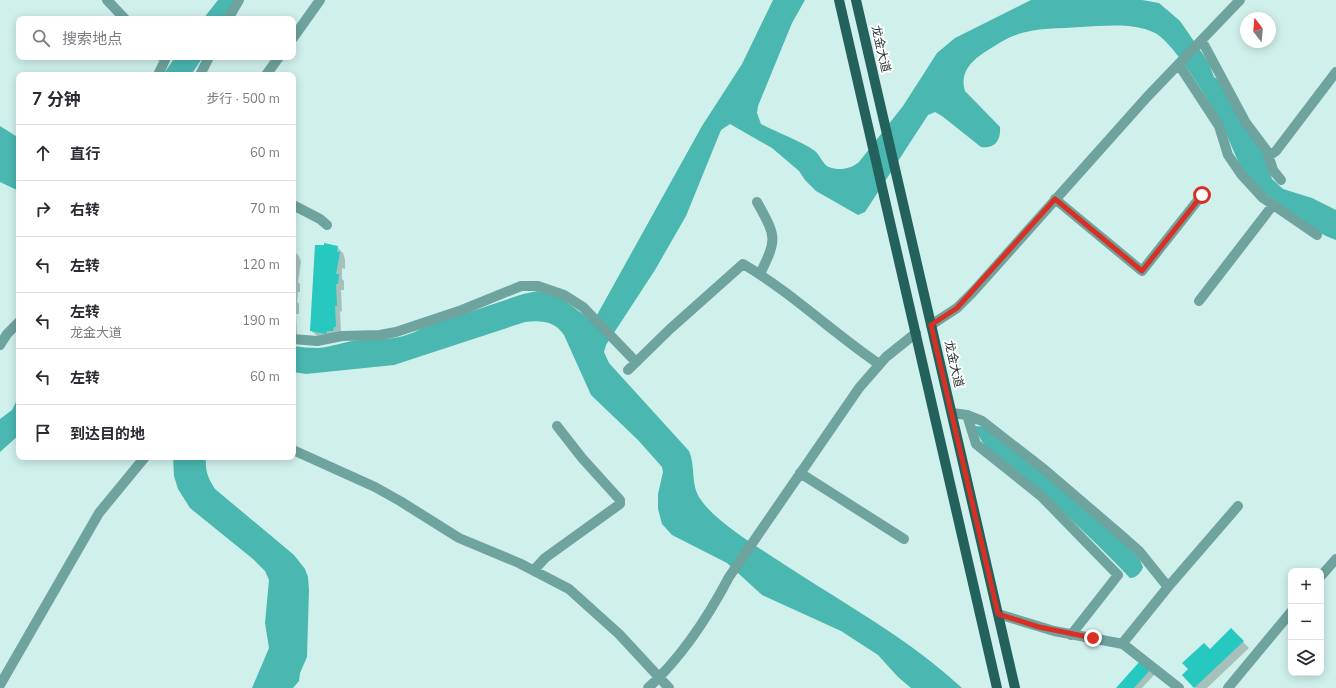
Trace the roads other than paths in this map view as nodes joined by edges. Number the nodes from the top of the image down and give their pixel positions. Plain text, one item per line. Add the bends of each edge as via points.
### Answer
1 (107, 0) edge
2 (238, 0) edge
3 (320, 0) edge
4 (839, 0) edge
5 (856, 0) edge
6 (1240, 0) edge
7 (122, 16) edge
8 (230, 16) edge
9 (296, 34) edge
10 (1202, 41) junction
11 (165, 60) edge
12 (208, 60) edge
13 (277, 60) edge
14 (1180, 63) junction
15 (159, 72) edge
16 (202, 72) edge
17 (268, 72) edge
18 (1336, 72) edge
19 (1269, 156) junction
20 (1281, 180) dead end
21 (1202, 195) dead end
22 (1055, 199) junction
23 (757, 202) dead end
24 (1273, 205) junction
25 (296, 207) edge
26 (327, 225) dead end
27 (1317, 235) dead end
28 (760, 274) junction
29 (1199, 301) dead end
30 (931, 325) junction
31 (16, 326) edge
32 (916, 333) junction
33 (296, 339) edge
34 (0, 346) edge
35 (636, 362) junction
36 (879, 364) junction
37 (628, 370) dead end
38 (952, 413) junction
39 (967, 415) junction
40 (557, 426) dead end
41 (296, 451) edge
42 (143, 460) edge
43 (800, 473) junction
44 (1238, 506) dead end
45 (904, 539) dead end
46 (1336, 559) edge
47 (534, 570) junction
48 (1324, 573) edge
49 (1168, 587) junction
50 (998, 614) junction
51 (1288, 616) edge
52 (1071, 634) junction
53 (1122, 644) junction
54 (660, 677) junction
55 (0, 685) edge
56 (648, 688) edge
57 (669, 688) edge
58 (997, 688) edge
59 (1015, 688) edge
60 (1179, 688) edge
61 (1228, 688) edge

1 - 7 street
2 - 8 street
3 - 9 street
4 - 32 main road
5 - 30 main road, 龙金大道
6 - 10 street
10 - 14 street
10 - 19 street via 1246,123
11 - 15 street
12 - 16 street
13 - 17 street
14 - 22 street
14 - 24 street via 1219,126 1232,163 1263,198
18 - 19 street via 1276,151
19 - 20 street via 1273,170
21 - 22 street via 1142,271
22 - 30 street via 957,308
23 - 28 street via 772,229 774,241
24 - 27 street
24 - 29 street
25 - 26 street
28 - 35 street via 743,264
28 - 36 street
30 - 38 main road, 龙金大道
31 - 34 street
32 - 36 street
32 - 58 main road
33 - 35 street via 317,341 342,336 396,332 522,286 546,288 574,301
35 - 37 street
36 - 43 street
38 - 39 street
38 - 50 main road, 龙金大道
39 - 49 street via 982,421 1075,494 1139,551
39 - 52 street via 976,444 1041,496 1118,575
40 - 47 street via 620,500 620,504 545,558
41 - 47 street via 394,497 459,538
42 - 55 street via 99,513
43 - 45 street
43 - 54 street via 729,577 700,626
44 - 49 street
46 - 48 street
47 - 54 street via 580,598
49 - 53 street
50 - 52 street
50 - 59 main road, 龙金大道
51 - 61 street
52 - 53 street
53 - 60 street
54 - 56 street
54 - 57 street

